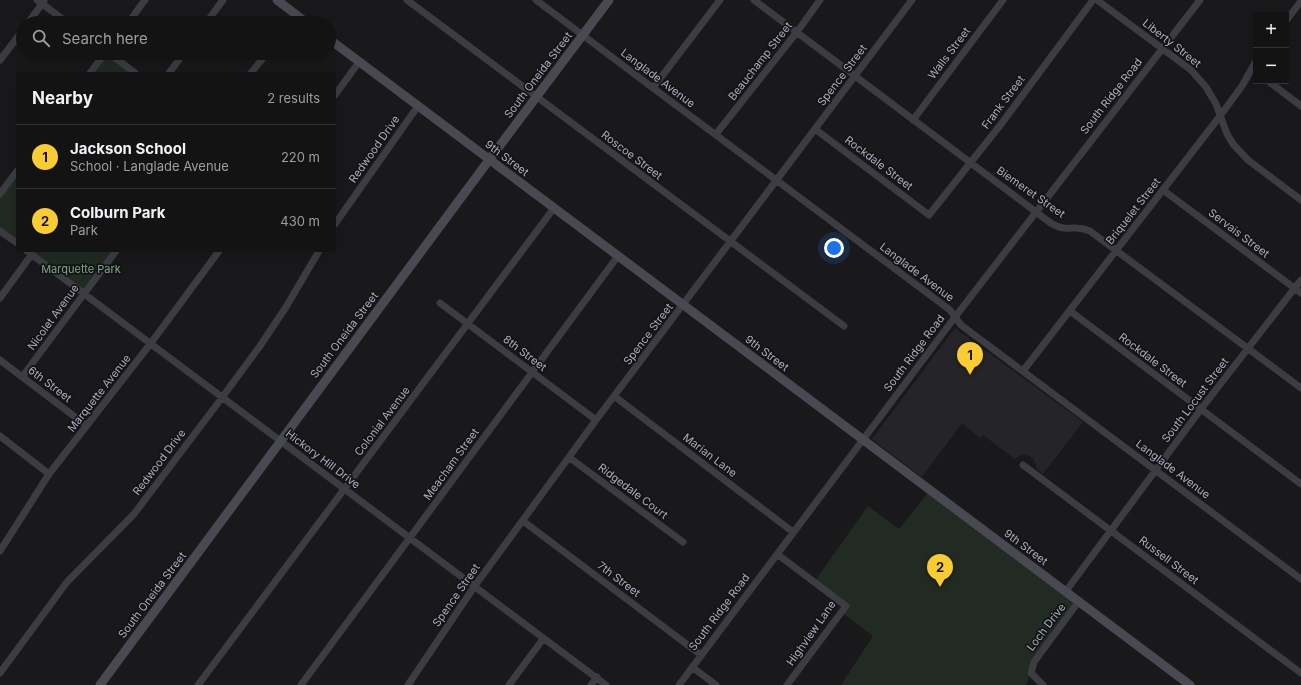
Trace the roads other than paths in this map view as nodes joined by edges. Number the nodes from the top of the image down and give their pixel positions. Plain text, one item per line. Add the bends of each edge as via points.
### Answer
1 (145, 0) edge
2 (223, 0) edge
3 (277, 0) edge
4 (407, 0) edge
5 (536, 0) edge
6 (609, 0) edge
7 (720, 0) edge
8 (754, 0) edge
9 (820, 0) edge
10 (912, 0) edge
11 (1003, 0) edge
12 (1093, 0) edge
13 (1097, 0) edge
14 (1200, 0) edge
15 (41, 1) edge
16 (1301, 2) edge
17 (1298, 11) edge
18 (296, 14) joint
19 (32, 16) edge
20 (59, 16) edge
21 (133, 16) edge
22 (211, 16) edge
23 (298, 16) edge
24 (1289, 18) edge
25 (797, 32) junction
26 (583, 36) junction
27 (16, 39) edge
28 (336, 44) edge
29 (1162, 48) junction
30 (0, 60) edge
31 (100, 60) edge
32 (118, 60) edge
33 (179, 60) edge
34 (261, 60) edge
35 (359, 62) junction
36 (1253, 71) edge
37 (91, 72) edge
38 (134, 72) edge
39 (170, 72) edge
40 (252, 72) edge
41 (855, 76) junction
42 (1272, 84) edge
43 (653, 88) junction
44 (336, 94) edge
45 (537, 97) junction
46 (418, 106) junction
47 (1301, 106) edge
48 (1220, 116) junction
49 (914, 120) junction
50 (815, 129) junction
51 (716, 134) junction
52 (489, 160) junction
53 (970, 163) junction
54 (16, 172) edge
55 (777, 180) junction
56 (1163, 190) junction
57 (0, 194) edge
58 (1301, 200) edge
59 (554, 208) junction
60 (1036, 212) junction
61 (929, 215) joint
62 (336, 223) edge
63 (0, 230) edge
64 (16, 242) edge
65 (730, 242) junction
66 (1117, 250) junction
67 (115, 252) edge
68 (218, 252) edge
69 (318, 252) edge
70 (29, 253) edge
71 (618, 256) junction
72 (1301, 280) edge
73 (1294, 288) junction
74 (1301, 293) edge
75 (84, 294) junction
76 (0, 298) edge
77 (440, 303) dead end
78 (683, 305) junction
79 (1070, 310) junction
80 (955, 317) junction
81 (468, 324) junction
82 (844, 326) dead end
83 (151, 343) junction
84 (1248, 348) junction
85 (0, 360) edge
86 (1023, 371) junction
87 (532, 372) junction
88 (22, 377) junction
89 (1301, 388) edge
90 (614, 396) junction
91 (222, 398) junction
92 (1201, 409) junction
93 (596, 420) junction
94 (87, 426) junction
95 (0, 436) edge
96 (862, 439) junction
97 (281, 441) junction
98 (570, 458) junction
99 (1023, 465) dead end
100 (1156, 470) junction
101 (49, 474) junction
102 (1301, 484) edge
103 (345, 489) junction
104 (523, 521) junction
105 (1111, 530) junction
106 (793, 532) junction
107 (410, 539) junction
108 (683, 542) dead end
109 (0, 551) edge
110 (777, 554) junction
111 (1301, 579) edge
112 (474, 587) junction
113 (1066, 591) junction
114 (1079, 602) junction
115 (543, 639) junction
116 (701, 655) junction
117 (692, 667) junction
118 (0, 673) edge
119 (1301, 673) edge
120 (596, 678) junction
121 (100, 685) edge
122 (198, 685) edge
123 (301, 685) edge
124 (408, 685) edge
125 (508, 685) edge
126 (591, 685) edge
127 (606, 685) edge
128 (679, 685) edge
129 (716, 685) edge
130 (787, 685) edge
131 (1043, 685) edge
132 (1190, 685) edge

1 - 21 street
2 - 22 street
3 - 18 street
4 - 45 street, Roscoe Street
5 - 26 street, Langlade Avenue
6 - 26 street, South Oneida Street
7 - 43 street
8 - 25 street, Biemeret Street
9 - 25 street, Beauchamp Street
10 - 41 street, Spence Street
11 - 49 street, Walls Street
12 - 53 street, Frank Street
13 - 29 street, Liberty Street
14 - 29 street, South Ridge Road
15 - 19 street
15 - 20 street
16 - 17 street
17 - 24 street
18 - 23 street
25 - 41 street, Biemeret Street
25 - 51 street, Beauchamp Street
26 - 43 street, Langlade Avenue
26 - 45 street, South Oneida Street
27 - 30 street
28 - 35 street, 9th Street
29 - 48 street, Liberty Street via 1191,70 1206,87
29 - 60 street, South Ridge Road
31 - 37 street
32 - 38 street
33 - 39 street
34 - 40 street
35 - 44 street
35 - 46 street, 9th Street
36 - 48 street, Briquelet Street
41 - 49 street, Biemeret Street
41 - 50 street, Spence Street
42 - 47 street
43 - 51 street, Langlade Avenue
45 - 52 street, South Oneida Street
45 - 65 street, Roscoe Street
46 - 52 street, 9th Street
46 - 62 street, Redwood Drive
48 - 56 street, Briquelet Street
48 - 58 street, Liberty Street via 1233,144 1248,160
49 - 53 street, Biemeret Street
50 - 55 street, Spence Street
50 - 61 street, Rockdale Street
51 - 55 street, Langlade Avenue
52 - 59 street, 9th Street
52 - 97 street, South Oneida Street
53 - 60 street, Biemeret Street
53 - 61 street, Frank Street
54 - 57 street
55 - 65 street, Spence Street
55 - 80 street, Langlade Avenue via 950,310
56 - 66 street, Briquelet Street
56 - 73 street, Servais Street
59 - 71 street, 9th Street
59 - 81 street, Colonial Avenue
60 - 66 street, Biemeret Street via 1055,225 1064,228 1080,227 1090,231
60 - 80 street, South Ridge Road
63 - 64 street
65 - 78 street, Spence Street
65 - 82 street, Roscoe Street
66 - 79 street, Briquelet Street
66 - 84 street, Biemeret Street
67 - 75 street, Nicolet Avenue
68 - 83 street, Marquette Avenue
69 - 91 street, Redwood Drive via 286,307
70 - 75 street, Hickory Hill Drive
70 - 76 street
71 - 78 street, 9th Street
71 - 87 street, Meacham Street
72 - 73 street, South Locust Street
73 - 74 street, Servais Street
73 - 84 street, South Locust Street
75 - 83 street, Hickory Hill Drive
75 - 88 street, Nicolet Avenue
77 - 81 street, 8th Street
78 - 90 street, Spence Street
78 - 96 street, 9th Street
79 - 86 street, Briquelet Street
79 - 92 street, Rockdale Street
80 - 86 street, Langlade Avenue via 961,325
80 - 96 street, South Ridge Road
81 - 87 street, 8th Street
81 - 103 street, Colonial Avenue
83 - 91 street, Hickory Hill Drive
83 - 94 street, Marquette Avenue
84 - 89 street, Biemeret Street
84 - 92 street, South Locust Street
85 - 88 street, 6th Street
86 - 100 street, Langlade Avenue
87 - 93 street, 8th Street
87 - 107 street, Meacham Street
88 - 94 street, 6th Street
90 - 93 street, Spence Street
90 - 106 street, Marian Lane
91 - 97 street, Hickory Hill Drive
91 - 118 street, Redwood Drive via 134,514 67,582
92 - 100 street, South Locust Street
92 - 102 street, Rockdale Street
93 - 98 street, Spence Street
94 - 101 street, Marquette Avenue
95 - 101 street
96 - 106 street, South Ridge Road
96 - 113 street, 9th Street
97 - 103 street, Hickory Hill Drive
97 - 121 street, South Oneida Street
98 - 104 street, Spence Street
98 - 108 street, Ridgedale Court
99 - 105 street, Russell Street
100 - 105 street, South Locust Street
100 - 111 street, Langlade Avenue
101 - 109 street, Marquette Avenue
103 - 107 street, Hickory Hill Drive
103 - 122 street, Colonial Avenue
104 - 112 street, Spence Street
104 - 116 street, 7th Street
105 - 113 street, South Locust Street
105 - 119 street, Russell Street
106 - 110 street, South Ridge Road
107 - 112 street, Hickory Hill Drive
107 - 123 street, Meacham Street
110 - 116 street, South Ridge Road
110 - 130 street, Highview Lane via 846,606
112 - 115 street, Hickory Hill Drive
112 - 124 street, Spence Street
113 - 114 street, 9th Street
114 - 131 street, Loch Drive via 1034,662 1031,673
114 - 132 street, 9th Street
115 - 120 street, Hickory Hill Drive
115 - 125 street
116 - 117 street, South Ridge Road
117 - 128 street, South Ridge Road
117 - 129 street
120 - 126 street
120 - 127 street, Hickory Hill Drive

